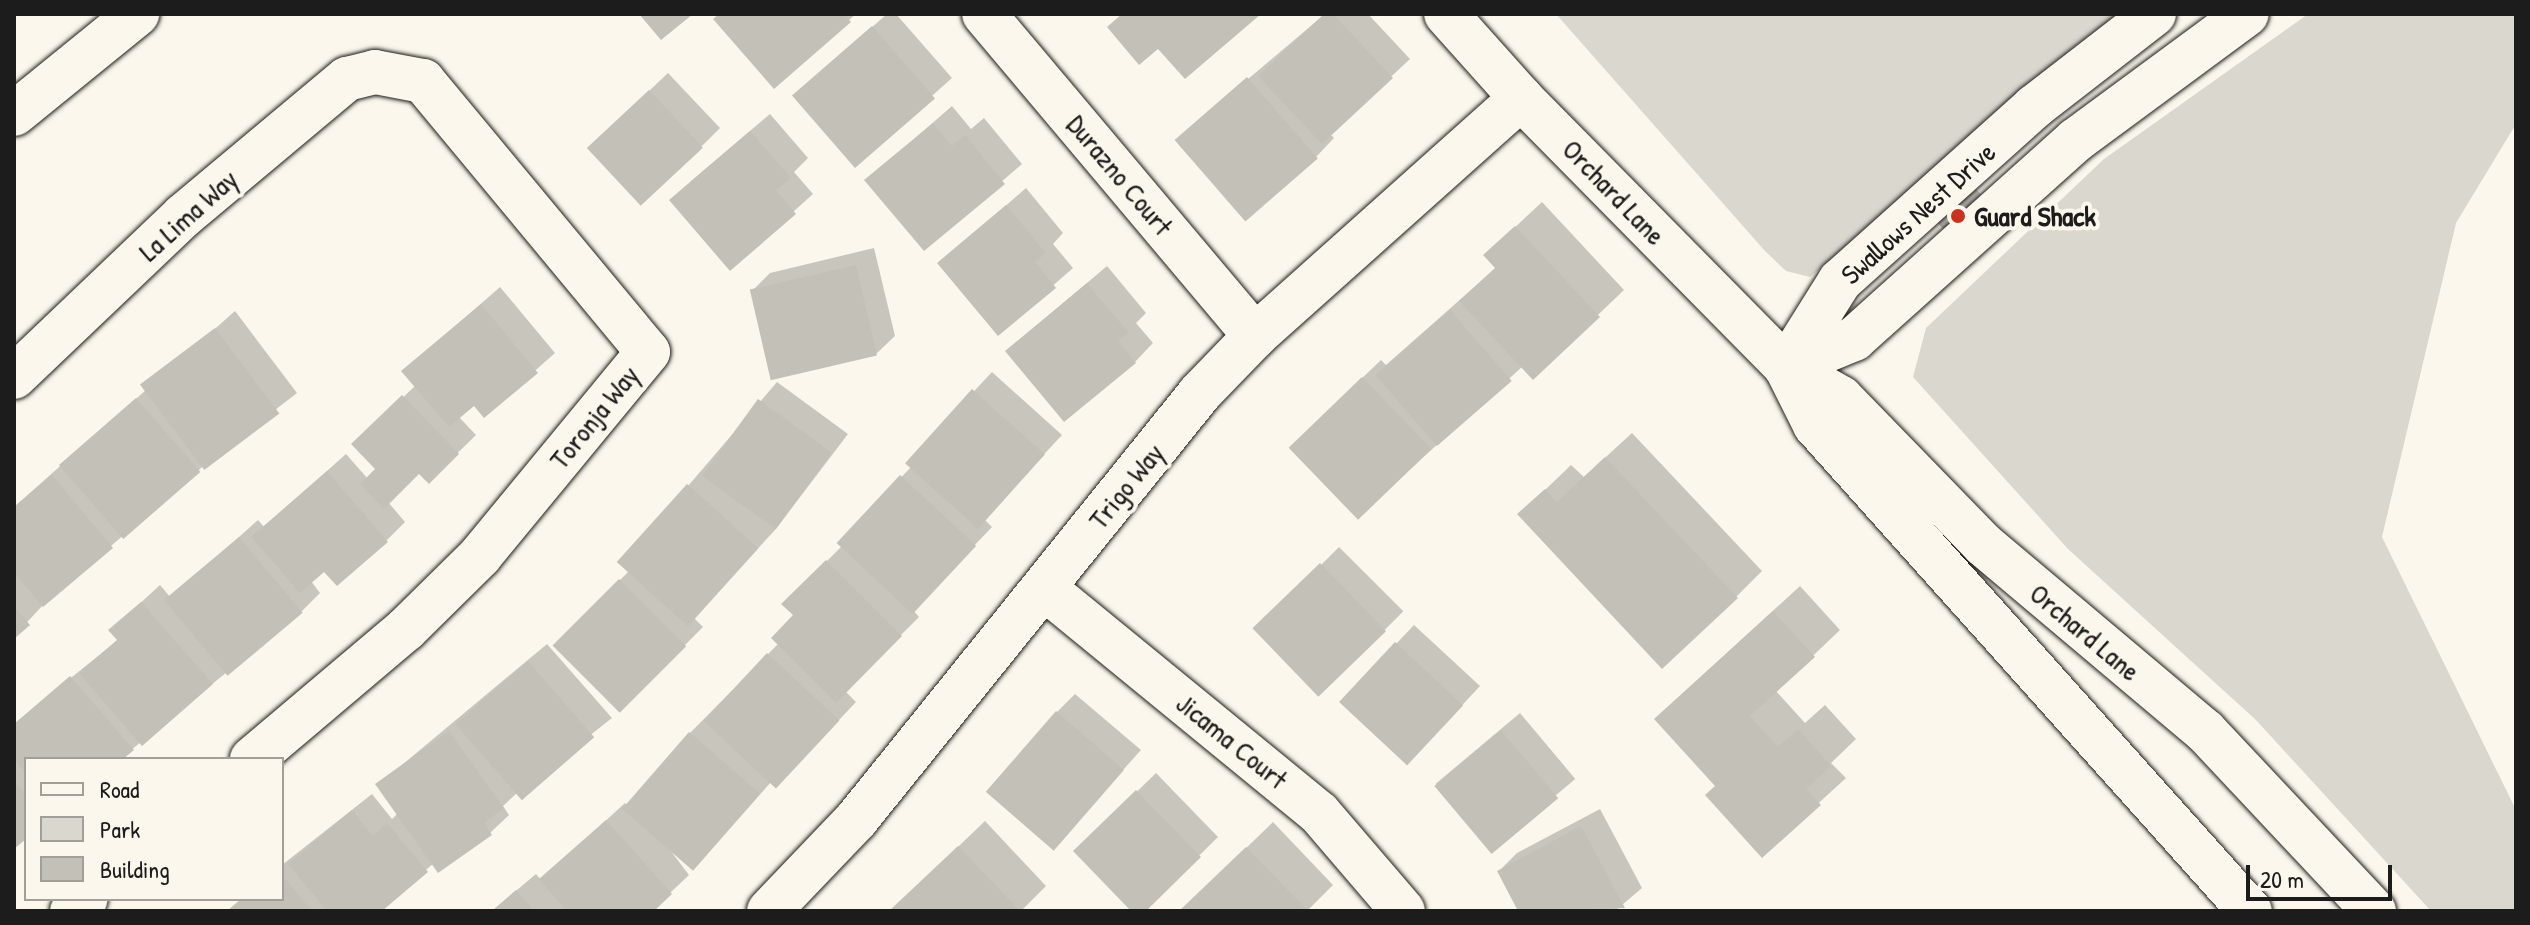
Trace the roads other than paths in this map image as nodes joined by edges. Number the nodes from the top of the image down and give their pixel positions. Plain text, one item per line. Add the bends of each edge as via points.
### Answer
1 (137, 14) edge
2 (984, 14) edge
3 (1446, 14) edge
4 (2154, 14) edge
5 (2247, 14) edge
6 (375, 72) joint
7 (1521, 98) junction
8 (14, 114) edge
9 (1255, 336) junction
10 (1786, 367) junction
11 (14, 377) edge
12 (1044, 588) junction
13 (254, 757) edge
14 (769, 911) edge
15 (1403, 911) edge
16 (2250, 911) edge
17 (2374, 911) edge

1 - 8 street
2 - 9 street, Durazno Court
3 - 7 street, Orchard Lane
4 - 10 street, Swallows Nest Drive via 2034,107 1840,281
5 - 10 street, Swallows Nest Drive via 2076,140 1854,339
6 - 11 street, La Lima Way via 347,79 207,196
6 - 13 street, Toronja Way via 423,81 648,352 480,556 406,629
7 - 9 street, Trigo Way
7 - 10 street, Orchard Lane
9 - 12 street, Trigo Way via 1200,393
10 - 16 street, Orchard Lane via 1815,425
10 - 17 street, Orchard Lane via 1841,398 1984,545 2205,731
12 - 14 street, Trigo Way via 856,820
12 - 15 street, Jicama Court via 1319,813

